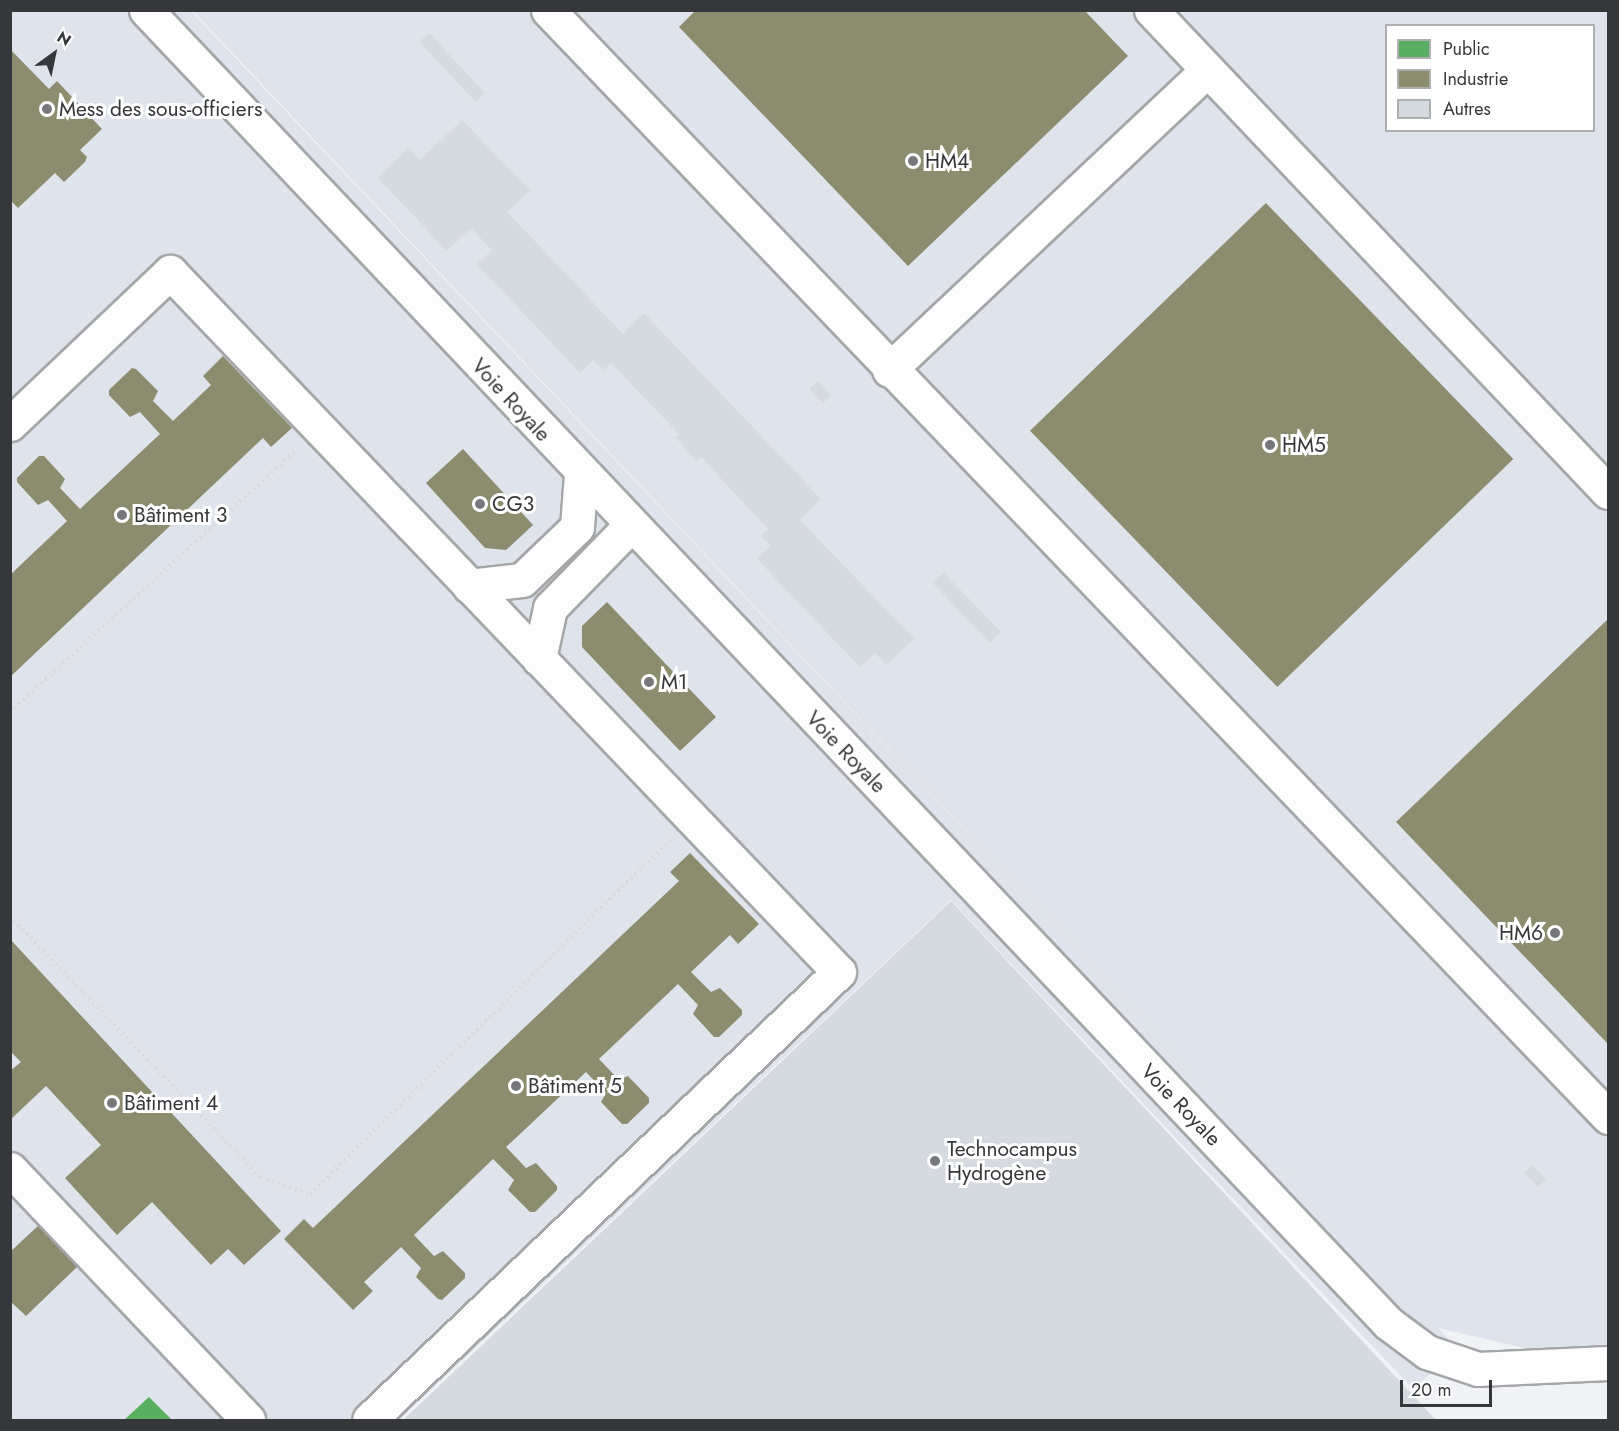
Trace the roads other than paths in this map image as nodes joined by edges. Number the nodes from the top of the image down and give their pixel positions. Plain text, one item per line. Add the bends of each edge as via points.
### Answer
1 (146, 10) edge
2 (548, 10) edge
3 (1150, 10) edge
4 (1208, 70) junction
5 (889, 370) junction
6 (10, 424) edge
7 (581, 474) junction
8 (1608, 492) edge
9 (630, 526) junction
10 (469, 586) junction
11 (539, 659) junction
12 (1608, 1117) edge
13 (10, 1169) edge
14 (1608, 1363) edge
15 (248, 1420) edge
16 (369, 1420) edge

1 - 7 lane, Voie Royale
2 - 5 lane
3 - 4 lane
4 - 5 lane
4 - 8 lane
5 - 12 lane
6 - 10 lane via 170,272
7 - 9 lane, Voie Royale
7 - 10 lane via 577,527 522,580
9 - 11 lane via 550,608
9 - 14 lane, Voie Royale via 1388,1323 1427,1352 1478,1368
10 - 11 lane
11 - 16 lane via 839,972
13 - 15 lane

